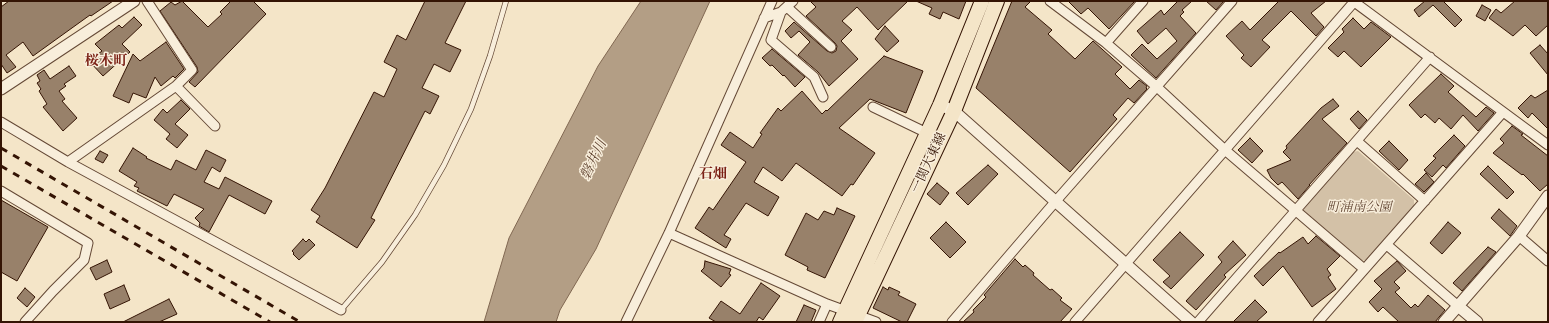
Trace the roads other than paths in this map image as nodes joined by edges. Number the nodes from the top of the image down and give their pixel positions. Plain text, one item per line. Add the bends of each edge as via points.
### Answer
1 (134, 1) edge
2 (147, 1) edge
3 (506, 1) edge
4 (772, 1) edge
5 (982, 1) edge
6 (997, 1) edge
7 (1050, 1) edge
8 (1142, 1) edge
9 (1232, 1) edge
10 (1354, 2) edge
11 (787, 7) edge
12 (764, 18) junction
13 (1106, 43) junction
14 (831, 47) dead end
15 (1430, 57) junction
16 (176, 86) junction
17 (1157, 87) junction
18 (1, 88) edge
19 (823, 97) dead end
20 (940, 105) junction
21 (873, 107) dead end
22 (954, 111) junction
23 (1503, 112) junction
24 (1, 122) edge
25 (214, 126) dead end
26 (927, 133) junction
27 (1357, 141) junction
28 (1548, 144) edge
29 (1225, 150) junction
30 (68, 162) junction
31 (1, 191) edge
32 (1548, 196) edge
33 (1425, 201) junction
34 (1055, 202) junction
35 (1295, 209) junction
36 (669, 233) junction
37 (1519, 236) junction
38 (1387, 244) junction
39 (1548, 261) edge
40 (1126, 265) junction
41 (1364, 269) junction
42 (827, 304) junction
43 (1458, 306) junction
44 (341, 310) joint
45 (859, 319) edge
46 (25, 322) edge
47 (626, 322) edge
48 (819, 322) edge
49 (952, 322) edge
50 (1075, 322) edge
51 (1191, 322) edge
52 (1198, 322) edge
53 (1318, 322) edge
54 (1444, 322) edge
55 (1476, 322) edge

1 - 18 street
2 - 16 street via 192,70
3 - 44 lane via 471,109 444,165 415,215 382,262
4 - 12 street
5 - 20 main road, 一関大東線
6 - 22 main road, 一関大東線
7 - 13 street
8 - 13 street
9 - 17 street
10 - 15 street
10 - 29 street
11 - 12 street
11 - 14 street
11 - 19 street via 771,40 814,77
12 - 36 street
13 - 17 street
15 - 23 street
15 - 27 street
16 - 25 street
16 - 30 street
17 - 29 street
17 - 34 street
20 - 22 street
20 - 26 main road, 一関大東線
21 - 26 street
22 - 34 street
22 - 45 main road, 一関大東線
23 - 28 street
23 - 33 street
24 - 30 street
26 - 45 main road, 一関大東線
27 - 33 street
27 - 35 street
29 - 35 street
29 - 40 street
30 - 44 street
31 - 46 street via 88,242 84,260
32 - 37 street
33 - 38 street
34 - 40 street
34 - 49 street
35 - 41 street
35 - 52 street
36 - 42 street
36 - 47 street
37 - 39 street
37 - 43 street
38 - 41 street
38 - 43 street
40 - 50 street
40 - 51 street
41 - 53 street
42 - 45 street
42 - 48 street
43 - 54 street
43 - 55 street

